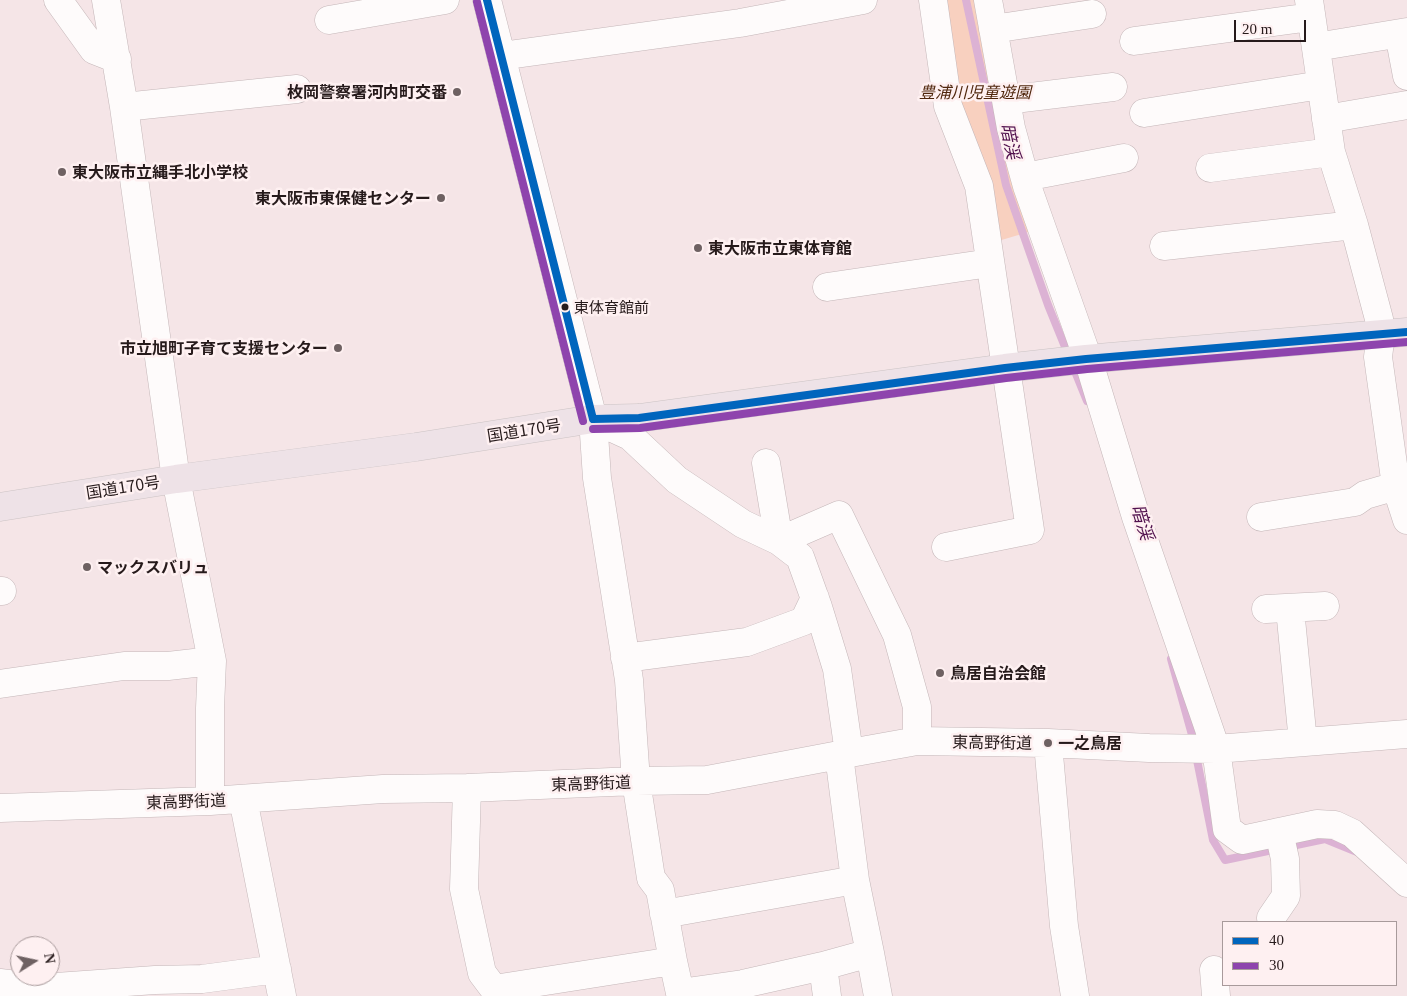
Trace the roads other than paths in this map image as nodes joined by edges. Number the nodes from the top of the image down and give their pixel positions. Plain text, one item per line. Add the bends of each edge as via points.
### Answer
1 (58, 0) edge
2 (106, 0) edge
3 (445, 0) edge
4 (487, 0) edge
5 (863, 0) edge
6 (933, 0) edge
7 (988, 0) edge
8 (1310, 8) edge
9 (1092, 14) dead end
10 (329, 20) dead end
11 (993, 29) junction
12 (1403, 33) edge
13 (1134, 40) dead end
14 (1316, 47) junction
15 (501, 56) junction
16 (116, 59) junction
17 (1407, 76) edge
18 (1322, 85) junction
19 (1113, 87) dead end
20 (297, 89) dead end
21 (1006, 100) junction
22 (1407, 105) edge
23 (124, 108) junction
24 (1144, 113) dead end
25 (1326, 119) junction
26 (1331, 152) junction
27 (1124, 158) dead end
28 (1210, 168) dead end
29 (1025, 177) junction
30 (1354, 225) junction
31 (1164, 246) dead end
32 (990, 263) junction
33 (827, 287) dead end
34 (1394, 332) edge
35 (1087, 359) junction
36 (1005, 368) junction
37 (592, 419) junction
38 (766, 463) dead end
39 (176, 479) junction
40 (1396, 486) junction
41 (0, 508) edge
42 (1261, 517) dead end
43 (1407, 520) edge
44 (779, 541) junction
45 (946, 547) dead end
46 (815, 598) junction
47 (1325, 606) dead end
48 (625, 658) junction
49 (212, 661) junction
50 (0, 684) edge
51 (1407, 734) edge
52 (917, 741) junction
53 (1302, 742) junction
54 (1048, 743) junction
55 (1214, 749) junction
56 (844, 754) junction
57 (636, 781) junction
58 (467, 788) junction
59 (243, 799) junction
60 (210, 801) junction
61 (0, 808) edge
62 (1282, 845) junction
63 (854, 880) junction
64 (1407, 883) edge
65 (664, 914) junction
66 (1272, 921) edge
67 (870, 953) junction
68 (673, 961) junction
69 (823, 966) junction
70 (277, 969) junction
71 (0, 983) edge
72 (744, 990) edge
73 (42, 992) edge
74 (282, 996) edge
75 (827, 996) edge
76 (878, 996) edge
77 (1075, 996) edge

1 - 16 street via 94,50
2 - 16 street
3 - 10 street
4 - 15 street
5 - 15 street via 740,23
6 - 32 street via 948,106 980,186
7 - 11 street
8 - 13 street
8 - 14 street
9 - 11 street
11 - 21 street
12 - 14 street
12 - 17 street
14 - 18 street
15 - 37 street
16 - 23 street
18 - 24 street
18 - 25 street
19 - 21 street
20 - 23 street
21 - 29 street
22 - 25 street
23 - 39 street
25 - 26 street
26 - 28 street
26 - 30 street
27 - 29 street
29 - 35 street
30 - 31 street
30 - 34 street via 1379,319
32 - 33 street
32 - 36 street
34 - 35 highway, 国道170号
34 - 40 street via 1378,357
35 - 36 highway, 国道170号
35 - 55 street
36 - 37 highway, 国道170号 via 639,418
36 - 45 street via 1030,530
37 - 39 highway, 国道170号 via 416,447
37 - 44 street via 630,436 677,480 743,524
37 - 48 street via 596,478
38 - 44 street
39 - 41 highway, 国道170号
39 - 49 street
40 - 42 street via 1365,495 1355,502
40 - 43 street
44 - 46 street via 800,557
44 - 52 street via 839,514 897,635 917,707
46 - 48 street via 804,621 747,642
46 - 56 street via 836,669
47 - 53 street via 1278,609
48 - 57 street
49 - 50 street via 124,666
49 - 60 street
51 - 53 street, 東高野街道
52 - 54 street, 東高野街道
52 - 56 street, 東高野街道
53 - 55 street, 東高野街道
54 - 55 street, 東高野街道
54 - 77 street via 1064,926
55 - 62 street via 1227,829 1242,840
56 - 57 street, 東高野街道 via 707,780
56 - 63 street
57 - 58 street, 東高野街道
57 - 65 street via 651,878 660,890
58 - 59 street, 東高野街道 via 383,789
58 - 68 street via 464,889 482,974 494,989
59 - 60 street, 東高野街道
59 - 70 street
60 - 61 street, 東高野街道
62 - 64 street via 1317,824 1335,825 1352,833
62 - 66 street via 1286,896
63 - 65 street
63 - 67 street
65 - 68 street
67 - 69 street
67 - 76 street
68 - 72 street via 680,992
69 - 72 street
69 - 75 street
70 - 73 street via 202,979 155,980
70 - 74 street
71 - 73 street

